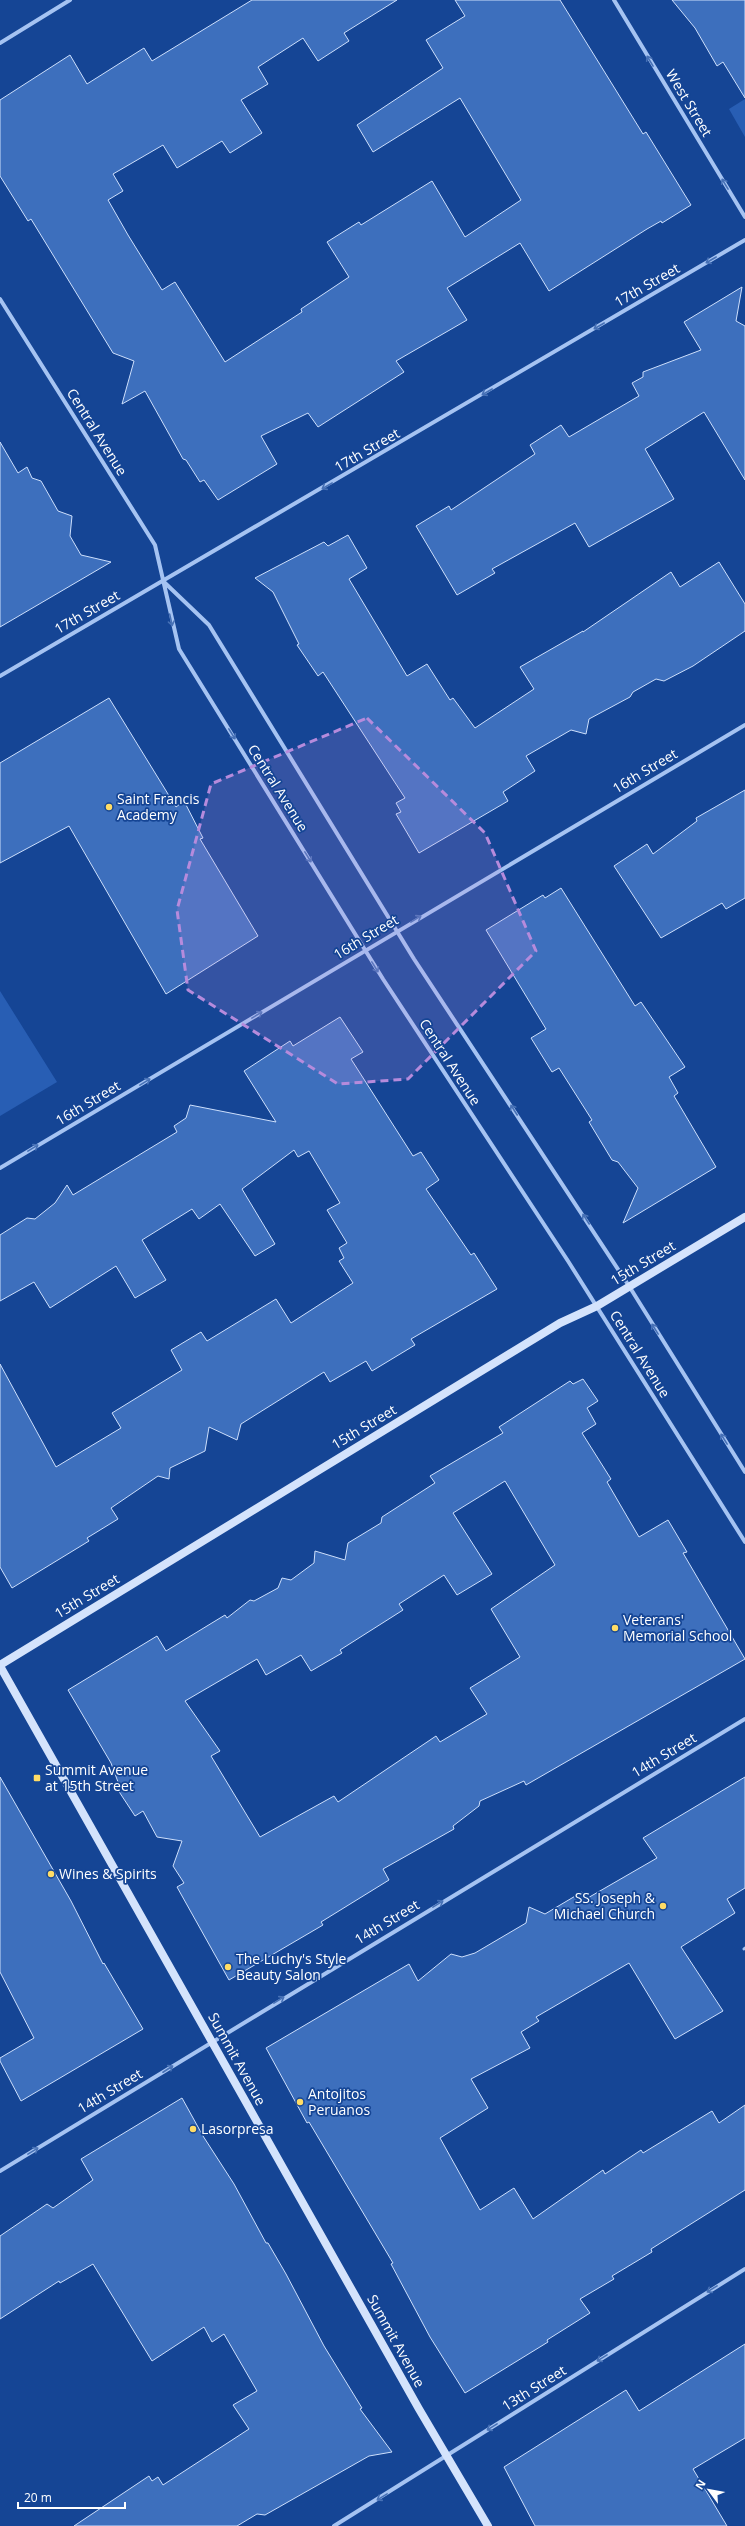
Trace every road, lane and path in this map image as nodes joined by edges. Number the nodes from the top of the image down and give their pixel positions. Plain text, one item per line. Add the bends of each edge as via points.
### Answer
1 (69, 0) edge
2 (614, 0) edge
3 (0, 43) edge
4 (745, 217) edge
5 (745, 240) edge
6 (0, 299) edge
7 (164, 582) junction
8 (0, 676) edge
9 (745, 725) edge
10 (398, 930) junction
11 (365, 950) junction
12 (0, 1168) edge
13 (745, 1217) edge
14 (629, 1286) junction
15 (597, 1306) junction
16 (745, 1472) edge
17 (745, 1542) edge
18 (0, 1666) edge
19 (745, 1719) edge
20 (212, 2041) junction
21 (0, 2171) edge
22 (745, 2269) edge
23 (447, 2455) junction
24 (334, 2526) edge
25 (488, 2526) edge

1 - 3 street
4 -> 2 street, West Street
5 -> 7 street, 17th Street
6 - 7 street, Central Avenue via 155,545
7 - 8 street, 17th Street
7 - 10 street, Central Avenue via 209,625
7 -> 11 street, Central Avenue via 179,649
10 -> 9 street, 16th Street
10 - 11 street, 16th Street
14 -> 10 street, Central Avenue
12 -> 11 street, 16th Street
11 -> 15 street, Central Avenue
13 - 14 street, 15th Street
14 - 15 street, 15th Street
16 -> 14 street, Central Avenue
15 - 17 street, Central Avenue
15 - 18 street, 15th Street via 560,1323
18 - 20 street, Summit Avenue
20 -> 19 street, 14th Street
21 -> 20 street, 14th Street
20 - 23 street, Summit Avenue
22 -> 23 street, 13th Street
23 -> 24 street, 13th Street
23 - 25 street, Summit Avenue

